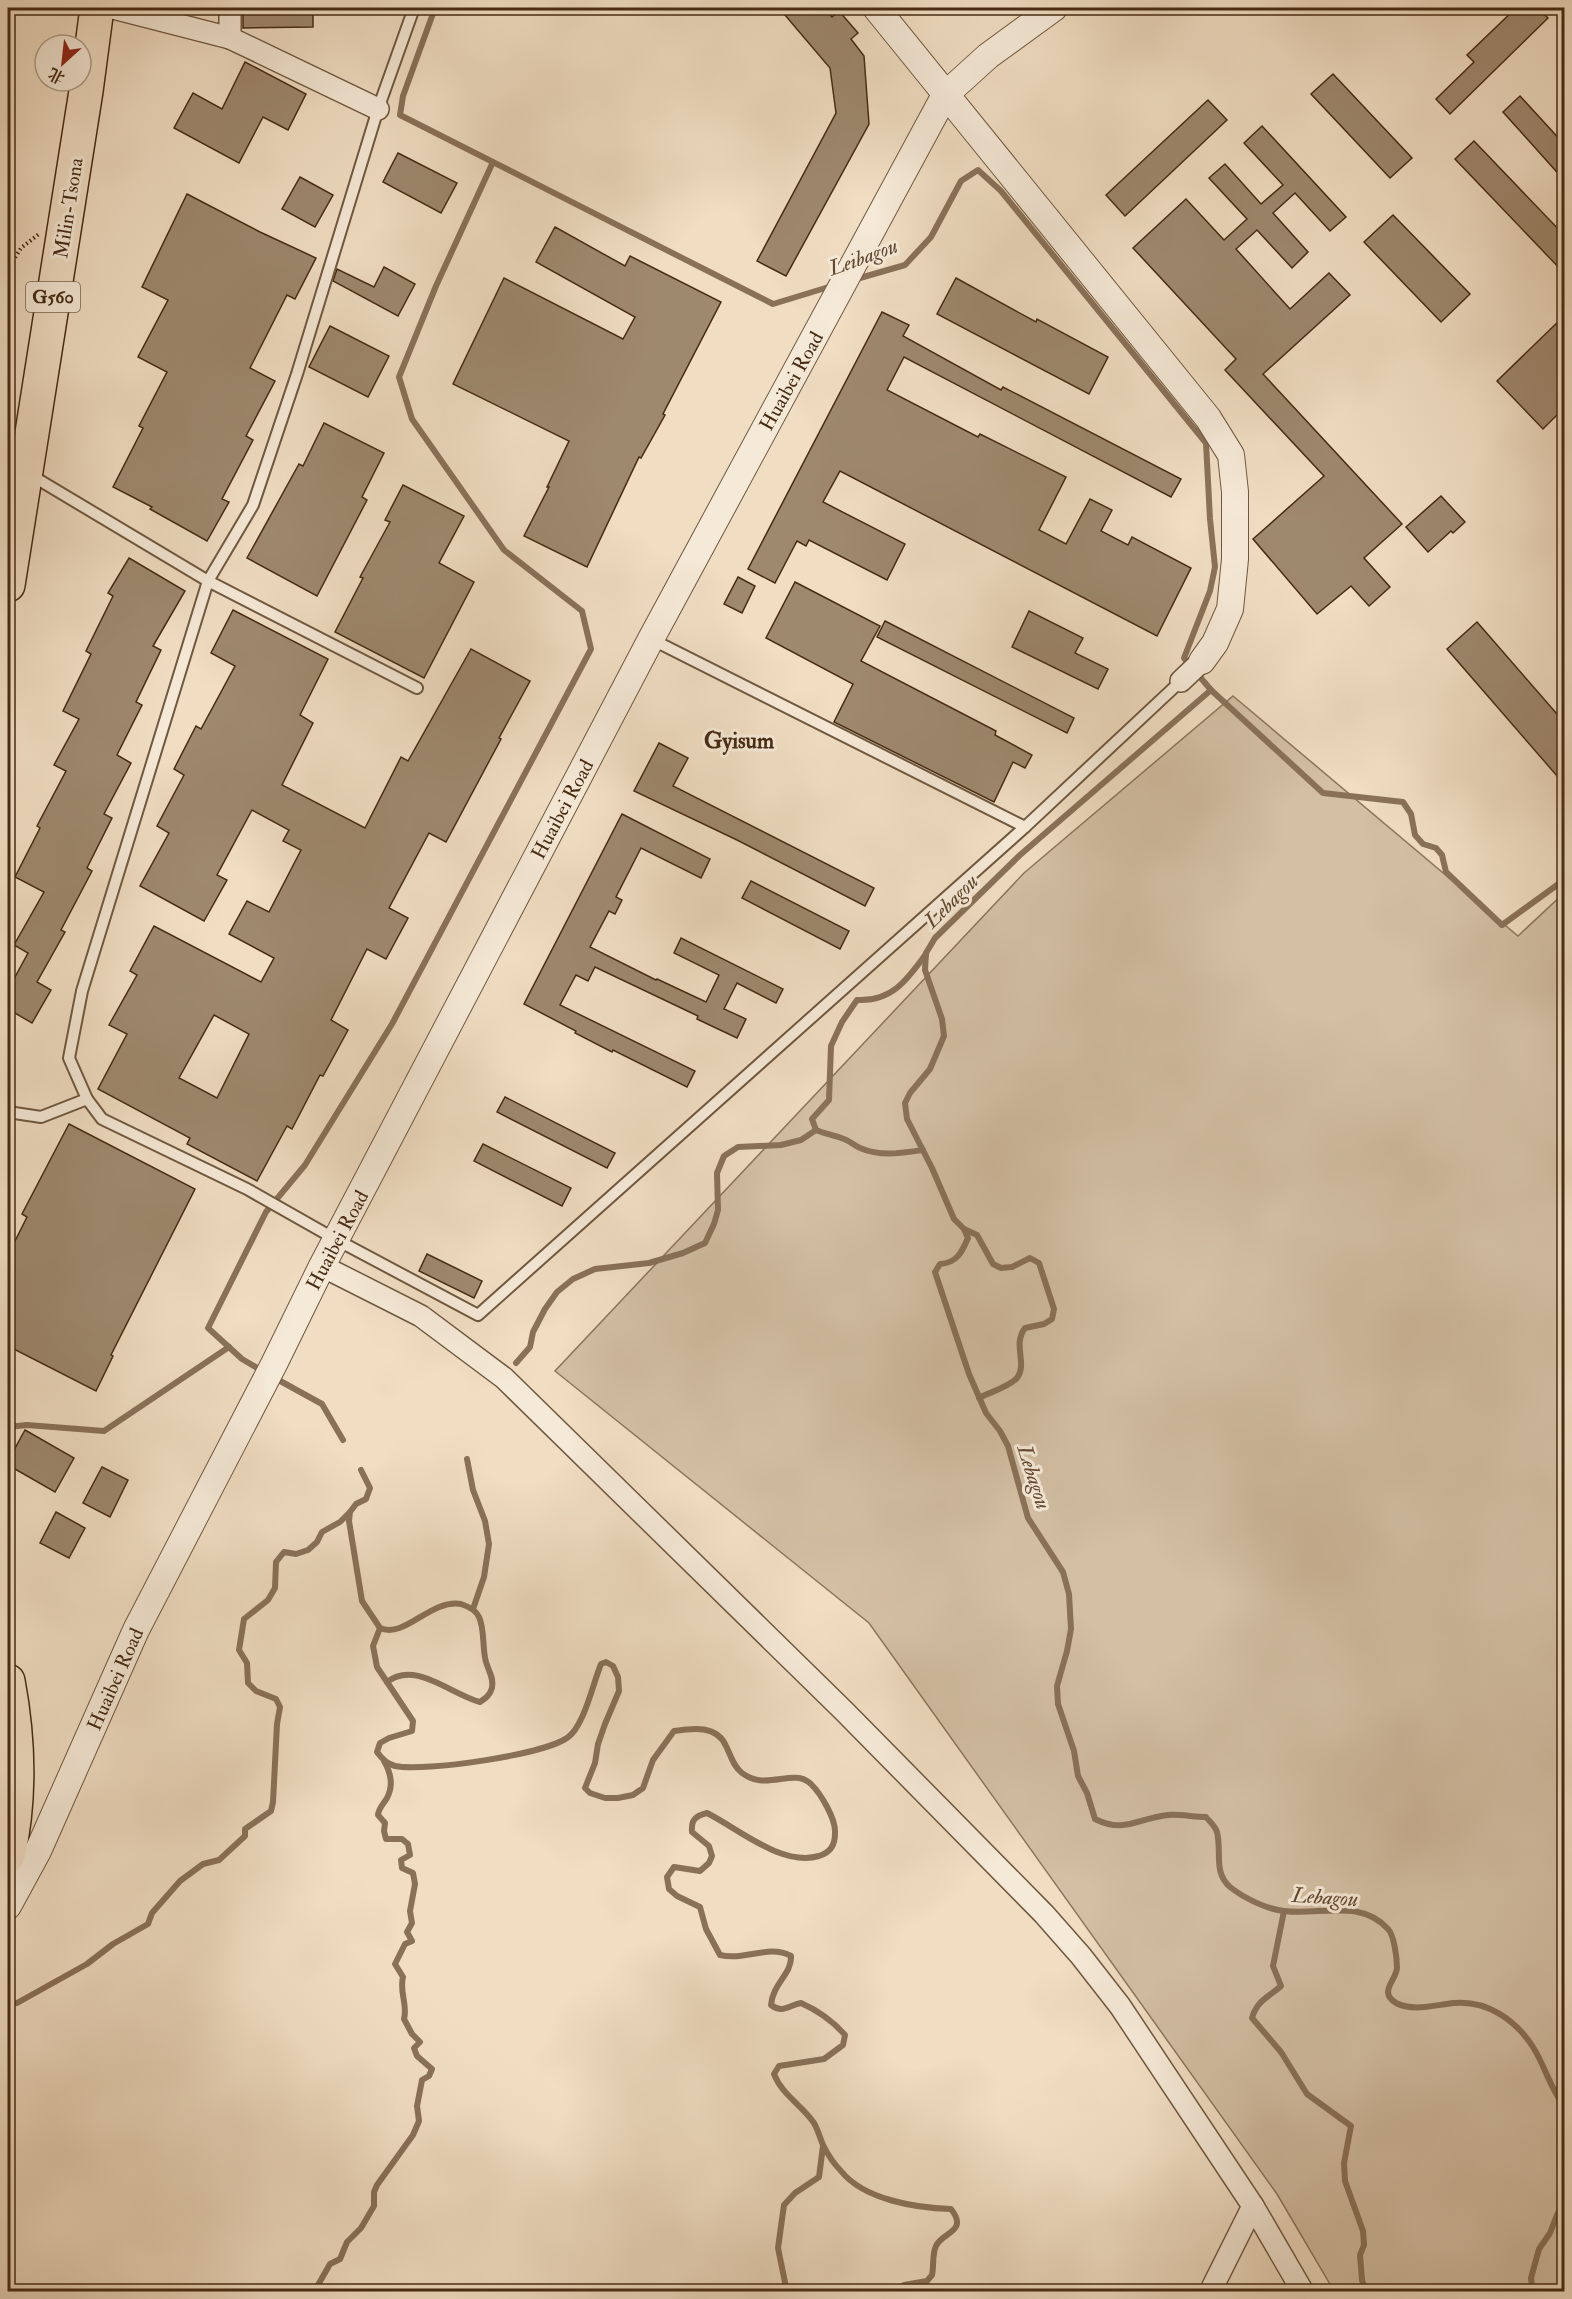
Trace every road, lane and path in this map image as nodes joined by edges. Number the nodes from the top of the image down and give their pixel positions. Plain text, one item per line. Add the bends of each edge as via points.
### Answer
1 (97, 8) edge
2 (113, 8) edge
3 (230, 8) edge
4 (414, 8) edge
5 (876, 8) edge
6 (1054, 8) edge
7 (230, 38) junction
8 (945, 95) junction
9 (378, 110) junction
10 (64, 231) junction
11 (8, 269) edge
12 (26, 473) junction
13 (208, 581) junction
14 (8, 585) edge
15 (651, 639) junction
16 (1202, 661) joint
17 (1181, 681) joint
18 (417, 688) dead end
19 (1025, 826) junction
20 (87, 1099) junction
21 (8, 1112) edge
22 (337, 1240) junction
23 (322, 1266) junction
24 (8, 1681) edge
25 (8, 1856) edge
26 (8, 1906) edge
27 (1253, 2206) junction
28 (1210, 2292) edge
29 (1303, 2292) edge

1 - 10 highway, Milin-Tsona / G560
2 - 7 street
3 - 7 street
4 - 9 lane
5 - 8 street
6 - 8 street via 988,56
7 - 9 street
8 - 15 street, Huaibei Road
8 - 16 street via 1208,418 1231,455 1235,558 1230,609
9 - 13 lane via 253,505
10 - 11 path via 46,231 33,237
10 - 12 highway, Milin-Tsona / G560
12 - 13 lane
12 - 14 highway, Milin-Tsona / G560
13 - 18 lane
13 - 20 lane via 82,991 69,1058
15 - 19 lane
15 - 22 street, Huaibei Road
16 - 17 street
17 - 19 lane
19 - 22 lane via 478,1315
20 - 21 lane via 40,1117
20 - 22 lane via 102,1119 247,1189
22 - 23 street, Huaibei Road
23 - 26 street, Huaibei Road via 136,1630 38,1851
23 - 27 street via 421,1316 504,1378 923,1790 1081,1956 1120,2006
24 - 25 highway via 18,1773 15,1823
27 - 28 street
27 - 29 street

